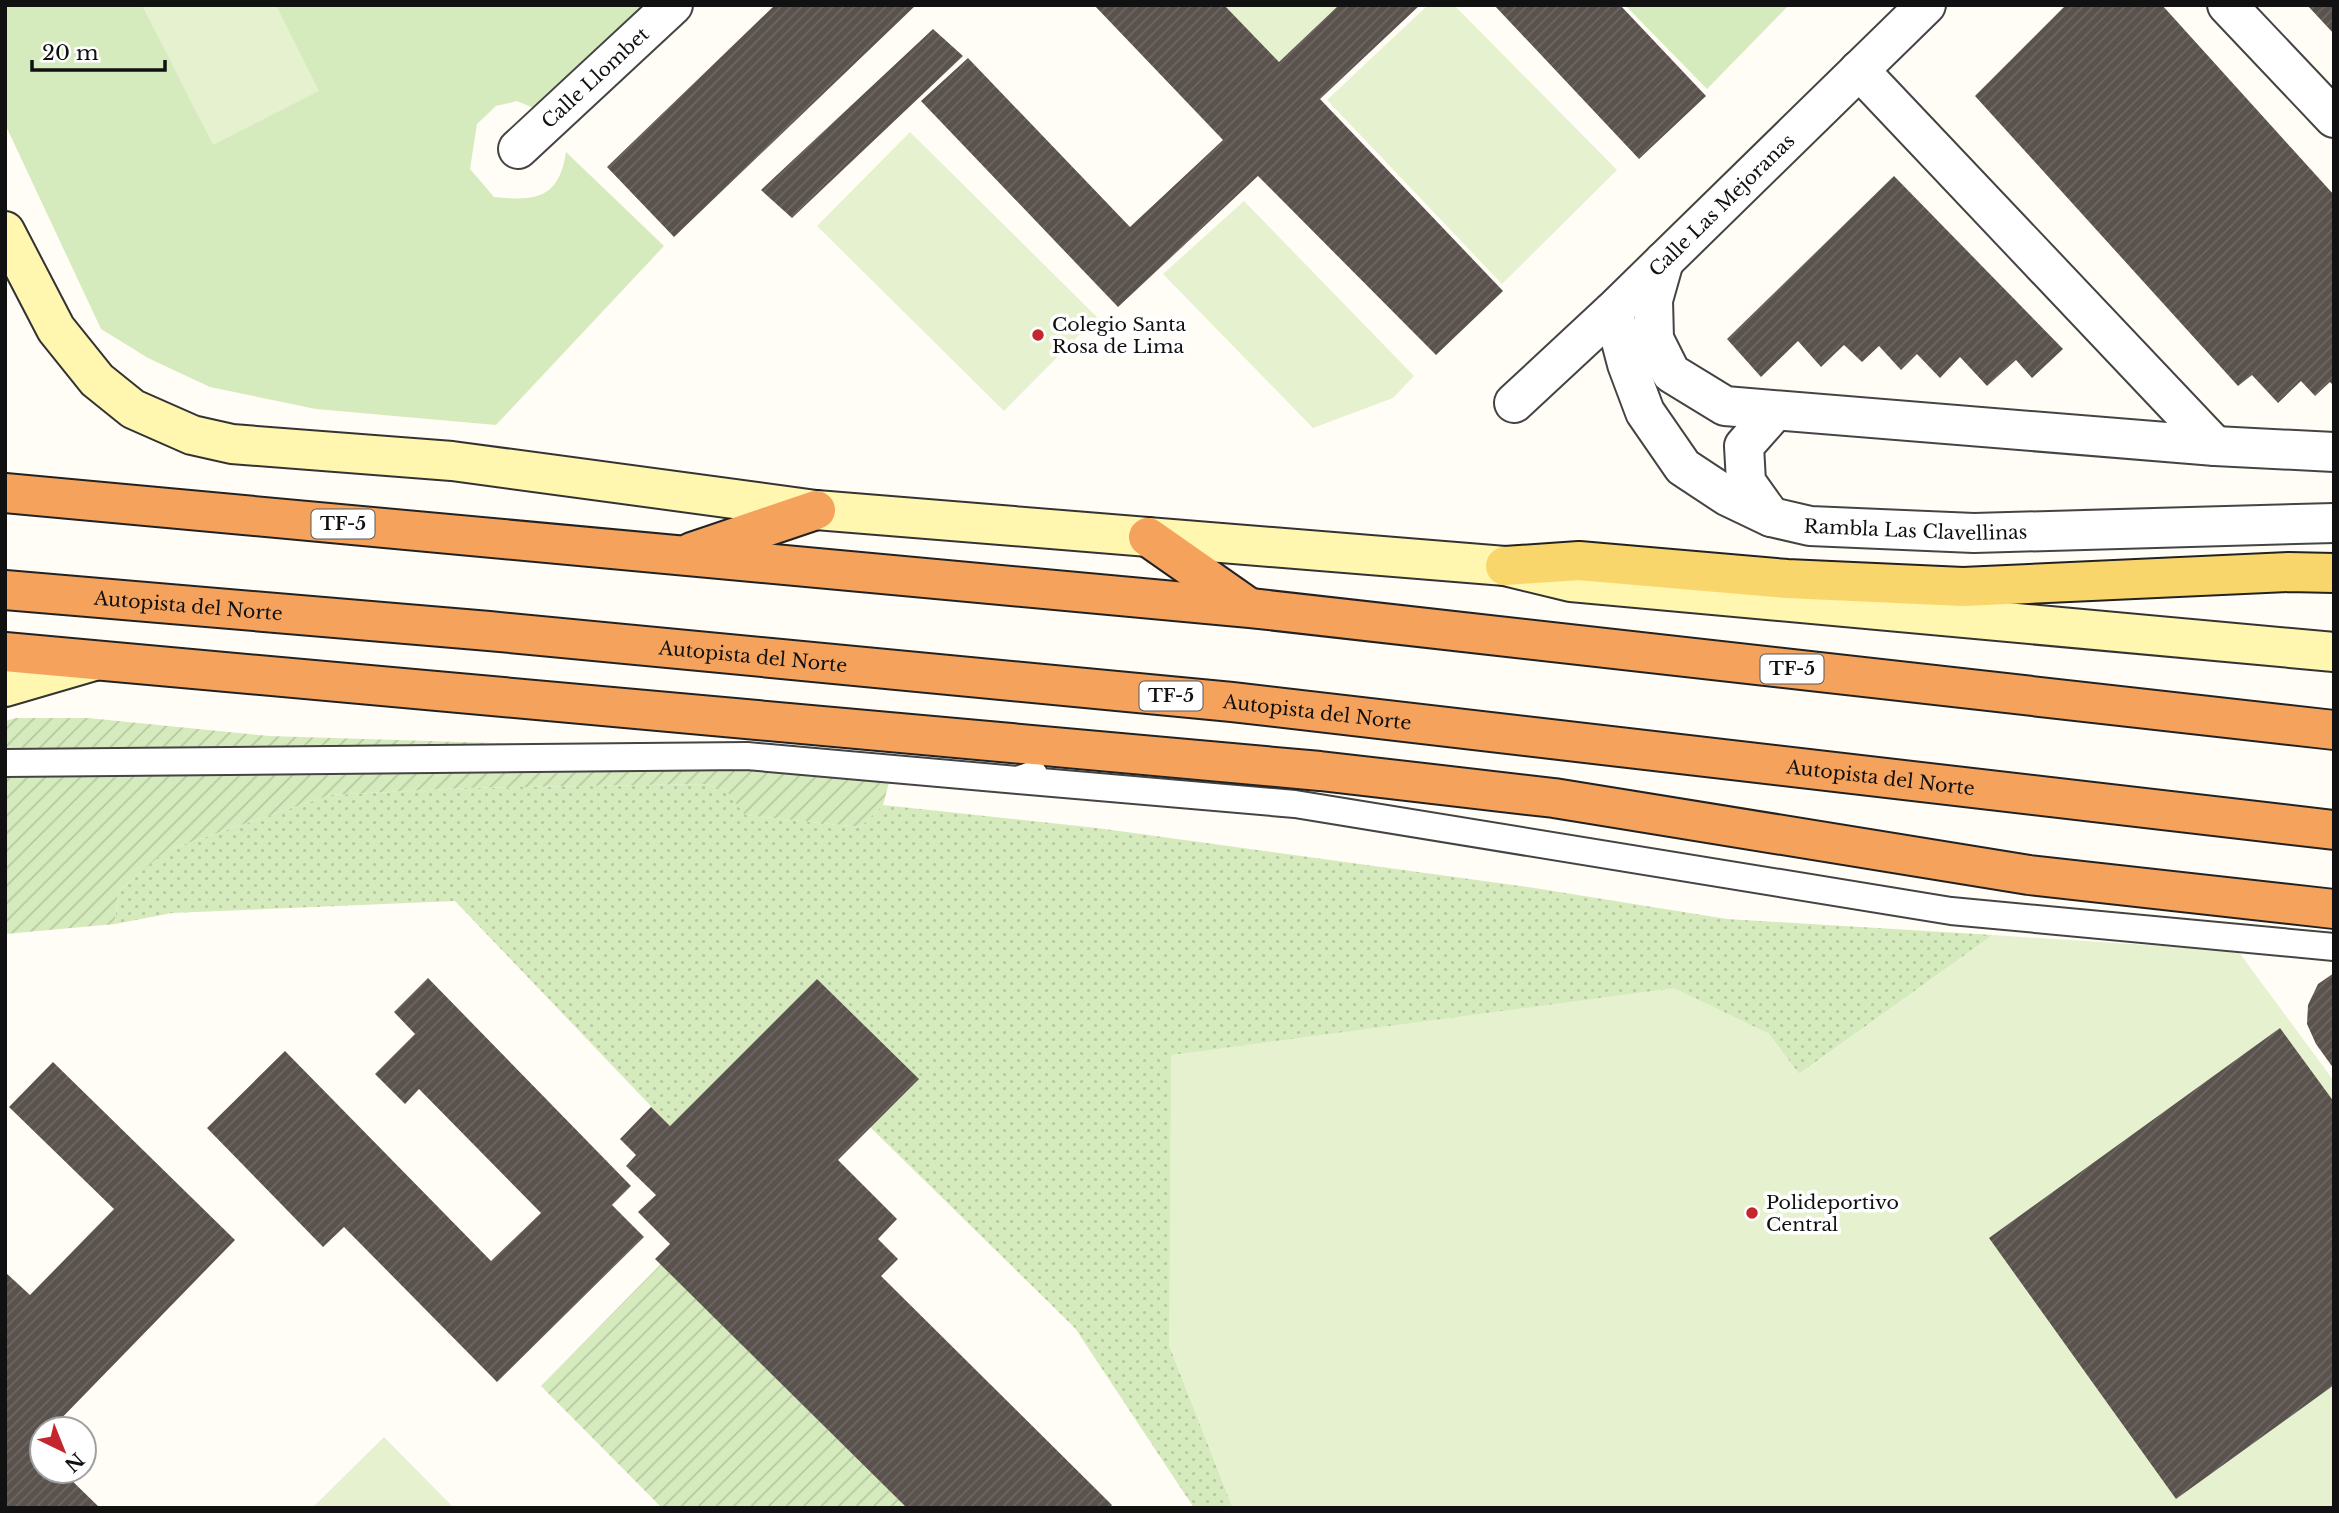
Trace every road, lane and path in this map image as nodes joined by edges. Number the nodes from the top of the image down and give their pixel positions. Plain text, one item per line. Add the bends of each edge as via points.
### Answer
1 (673, 5) edge
2 (1926, 5) edge
3 (2227, 5) edge
4 (1859, 70) junction
5 (2334, 118) edge
6 (518, 149) dead end
7 (5, 231) edge
8 (1664, 261) junction
9 (1613, 311) junction
10 (1514, 403) dead end
11 (1775, 411) junction
12 (2215, 446) junction
13 (2334, 452) edge
14 (5, 493) edge
15 (816, 510) junction
16 (1771, 517) junction
17 (2334, 523) edge
18 (1147, 537) junction
19 (680, 556) junction
20 (1505, 565) junction
21 (2334, 573) edge
22 (5, 590) edge
23 (1250, 608) junction
24 (5, 652) edge
25 (2334, 652) edge
26 (96, 660) junction
27 (5, 687) edge
28 (2334, 730) edge
29 (1097, 750) junction
30 (5, 763) edge
31 (1018, 780) junction
32 (1167, 791) junction
33 (2334, 830) edge
34 (2334, 909) edge
35 (2334, 947) edge

1 - 6 street, Calle Llombet
2 - 4 street, Calle Las Mejoranas
3 - 5 street
4 - 8 street, Calle Las Mejoranas
4 - 12 street
7 - 15 main road via 56,330 97,380 133,409 192,435 232,444 452,461
8 - 9 street, Calle Las Mejoranas
8 - 11 street via 1653,300 1654,339 1671,373 1725,406
9 - 10 street, Calle Las Mejoranas
9 - 16 street, Rambla Las Clavellinas via 1644,412 1683,467
11 - 12 street
11 - 16 street via 1744,446 1746,482
12 - 13 street
14 - 19 highway, TF-5
15 - 18 main road
15 - 19 highway
16 - 17 street, Rambla Las Clavellinas via 1810,526 1974,533
18 - 20 main road
18 - 23 highway
19 - 23 highway, TF-5
20 - 21 main road via 1579,561 1787,579 1963,587
20 - 25 main road via 1571,582
22 - 33 highway, Autopista del Norte / TF-5 via 1231,702
23 - 28 highway, TF-5
24 - 26 highway
26 - 27 main road
26 - 29 highway
29 - 31 lane
29 - 32 lane
29 - 34 highway via 1540,796 2029,875
30 - 31 lane via 747,756
31 - 32 lane
32 - 35 lane via 1295,804 1951,911

